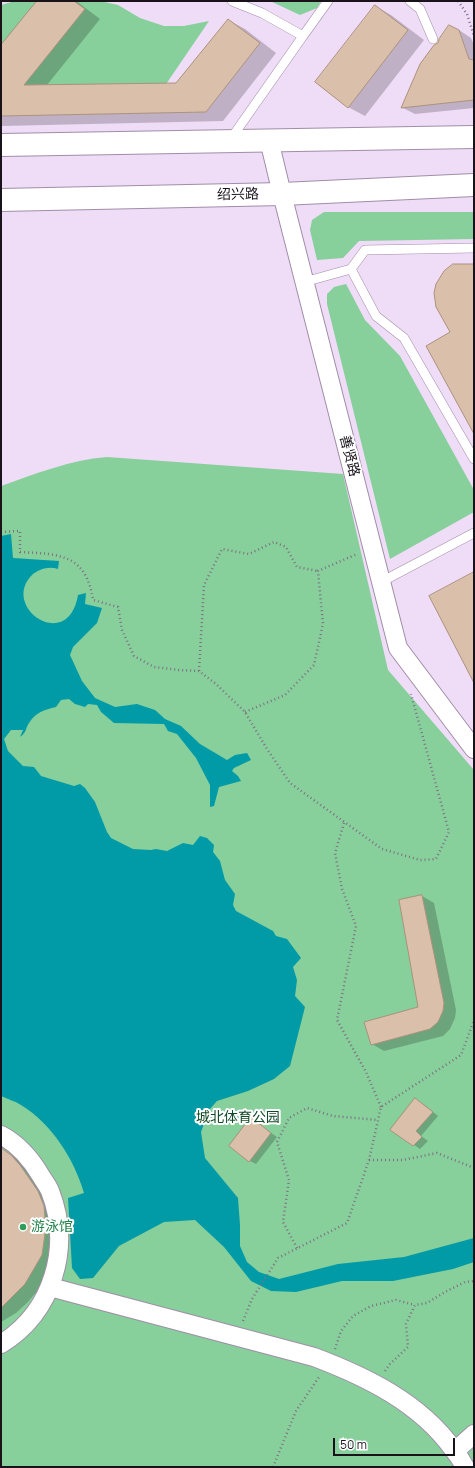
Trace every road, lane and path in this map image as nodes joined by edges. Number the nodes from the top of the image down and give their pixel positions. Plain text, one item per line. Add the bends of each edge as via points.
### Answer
1 (232, 1) edge
2 (328, 1) edge
3 (410, 1) edge
4 (458, 1) edge
5 (303, 36) junction
6 (474, 36) edge
7 (433, 39) dead end
8 (474, 137) edge
9 (269, 140) junction
10 (229, 141) junction
11 (1, 145) edge
12 (474, 185) edge
13 (282, 194) junction
14 (1, 200) edge
15 (474, 248) edge
16 (351, 269) junction
17 (304, 282) junction
18 (474, 459) edge
19 (1, 532) edge
20 (474, 533) edge
21 (372, 547) junction
22 (318, 571) junction
23 (381, 582) junction
24 (198, 671) junction
25 (410, 694) dead end
26 (245, 712) junction
27 (474, 749) edge
28 (344, 822) junction
29 (474, 1020) edge
30 (381, 1107) junction
31 (378, 1120) junction
32 (1, 1135) edge
33 (369, 1160) junction
34 (474, 1168) edge
35 (297, 1248) junction
36 (474, 1281) edge
37 (50, 1287) junction
38 (415, 1305) junction
39 (236, 1337) junction
40 (1, 1344) edge
41 (330, 1363) junction
42 (376, 1384) junction
43 (474, 1434) edge
44 (455, 1451) junction
45 (273, 1467) edge
46 (465, 1467) edge

1 - 5 lane via 262,13
2 - 5 lane
3 - 7 lane via 420,9
4 - 6 path via 467,14
5 - 10 lane
8 - 9 main road
9 - 10 main road
9 - 13 street, 善贤路
10 - 11 main road
12 - 13 main road, 绍兴路
13 - 14 main road, 绍兴路
13 - 17 street, 善贤路
15 - 16 lane via 365,250
16 - 17 lane
16 - 18 lane via 376,316 404,338
17 - 21 street, 善贤路
19 - 24 path via 20,531 20,552 61,556 79,566 91,586 93,600 118,606 122,630 134,656 154,667
20 - 23 lane
21 - 22 path
21 - 23 street, 善贤路
22 - 24 path via 297,568 286,547 274,542 249,554 222,549 204,585
22 - 26 path via 323,624 314,666 285,695
23 - 27 street, 善贤路 via 398,648
24 - 26 path via 216,684
25 - 28 path via 449,832 436,859 420,860 382,849
26 - 28 path via 290,783
28 - 30 path via 334,852 342,889 356,926 338,1020 366,1072
29 - 30 path via 461,1055
30 - 31 path
31 - 33 path
31 - 35 path via 333,1116 308,1108 289,1118 277,1142 289,1180 283,1222
32 - 37 street via 33,1162 50,1191 59,1222 59,1255
33 - 34 path via 403,1160 437,1152
33 - 35 path via 347,1223
35 - 39 path via 278,1258 252,1299
36 - 38 path via 458,1286 427,1303
37 - 39 street
37 - 40 street via 35,1314
38 - 41 path via 396,1300 371,1306 353,1316 341,1331
38 - 42 path via 406,1324 408,1347 390,1364
39 - 41 street
41 - 42 street
41 - 45 path via 296,1411
42 - 44 street via 421,1414 444,1436
43 - 44 street
44 - 46 street

